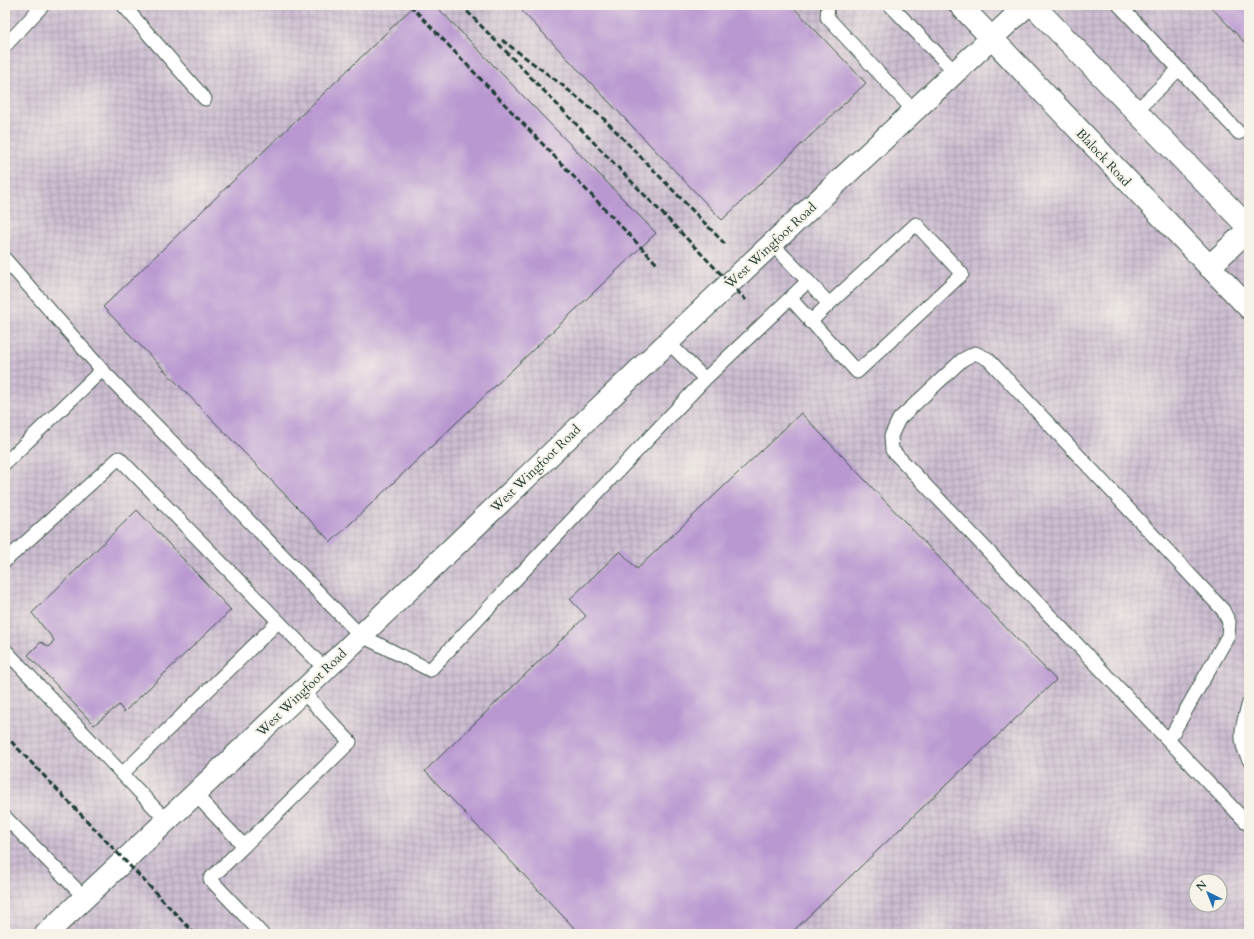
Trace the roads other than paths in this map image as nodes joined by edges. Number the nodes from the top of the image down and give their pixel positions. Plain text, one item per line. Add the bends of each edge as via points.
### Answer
1 (43, 5) edge
2 (123, 5) edge
3 (890, 5) edge
4 (960, 5) edge
5 (1027, 5) edge
6 (1033, 5) edge
7 (1119, 5) edge
8 (827, 11) edge
9 (992, 38) junction
10 (5, 46) edge
11 (1179, 69) junction
12 (955, 72) junction
13 (205, 99) dead end
14 (914, 111) junction
15 (1136, 111) junction
16 (1239, 133) dead end
17 (1249, 228) edge
18 (772, 244) junction
19 (5, 259) edge
20 (1208, 267) junction
21 (808, 281) junction
22 (790, 298) junction
23 (830, 304) junction
24 (1249, 308) edge
25 (810, 322) junction
26 (668, 342) junction
27 (102, 370) junction
28 (705, 379) junction
29 (5, 463) edge
30 (5, 561) edge
31 (278, 622) junction
32 (360, 635) junction
33 (5, 650) edge
34 (325, 669) junction
35 (302, 691) junction
36 (1249, 703) edge
37 (1169, 740) junction
38 (1249, 760) edge
39 (122, 774) junction
40 (195, 794) junction
41 (5, 817) edge
42 (167, 821) junction
43 (1249, 825) edge
44 (244, 846) junction
45 (85, 898) junction
46 (46, 934) edge
47 (262, 934) edge

1 - 10 lane
2 - 13 lane
3 - 12 lane
4 - 9 street, Blalock Road
5 - 9 street, West Wingfoot Road
6 - 15 street
7 - 11 lane
8 - 14 lane
9 - 12 street, West Wingfoot Road
9 - 20 street, Blalock Road
11 - 15 lane
11 - 16 lane
12 - 14 street, West Wingfoot Road
14 - 18 street, West Wingfoot Road
15 - 17 street
17 - 20 street
18 - 21 lane
18 - 26 street, West Wingfoot Road
19 - 27 lane
20 - 24 street, Blalock Road
21 - 22 lane
21 - 23 lane
22 - 25 lane
22 - 28 lane
23 - 25 lane
23 - 25 lane via 916,224 962,274 857,372
26 - 28 lane
26 - 32 street, West Wingfoot Road
27 - 29 lane
27 - 32 lane
28 - 32 lane via 430,670
30 - 31 lane via 119,458
31 - 34 lane
31 - 39 lane
32 - 34 street, West Wingfoot Road
33 - 39 lane
34 - 35 street, West Wingfoot Road
35 - 40 street, West Wingfoot Road
35 - 44 lane via 350,742
36 - 38 lane via 1240,732 1243,749
37 - 37 lane via 892,450 891,436 899,419 962,360 975,353 988,359 1223,610 1229,622 1228,636
37 - 43 lane
39 - 42 lane
40 - 42 street, West Wingfoot Road
40 - 44 lane
41 - 45 lane
42 - 45 street, West Wingfoot Road
44 - 47 lane via 210,879
45 - 46 street, West Wingfoot Road

